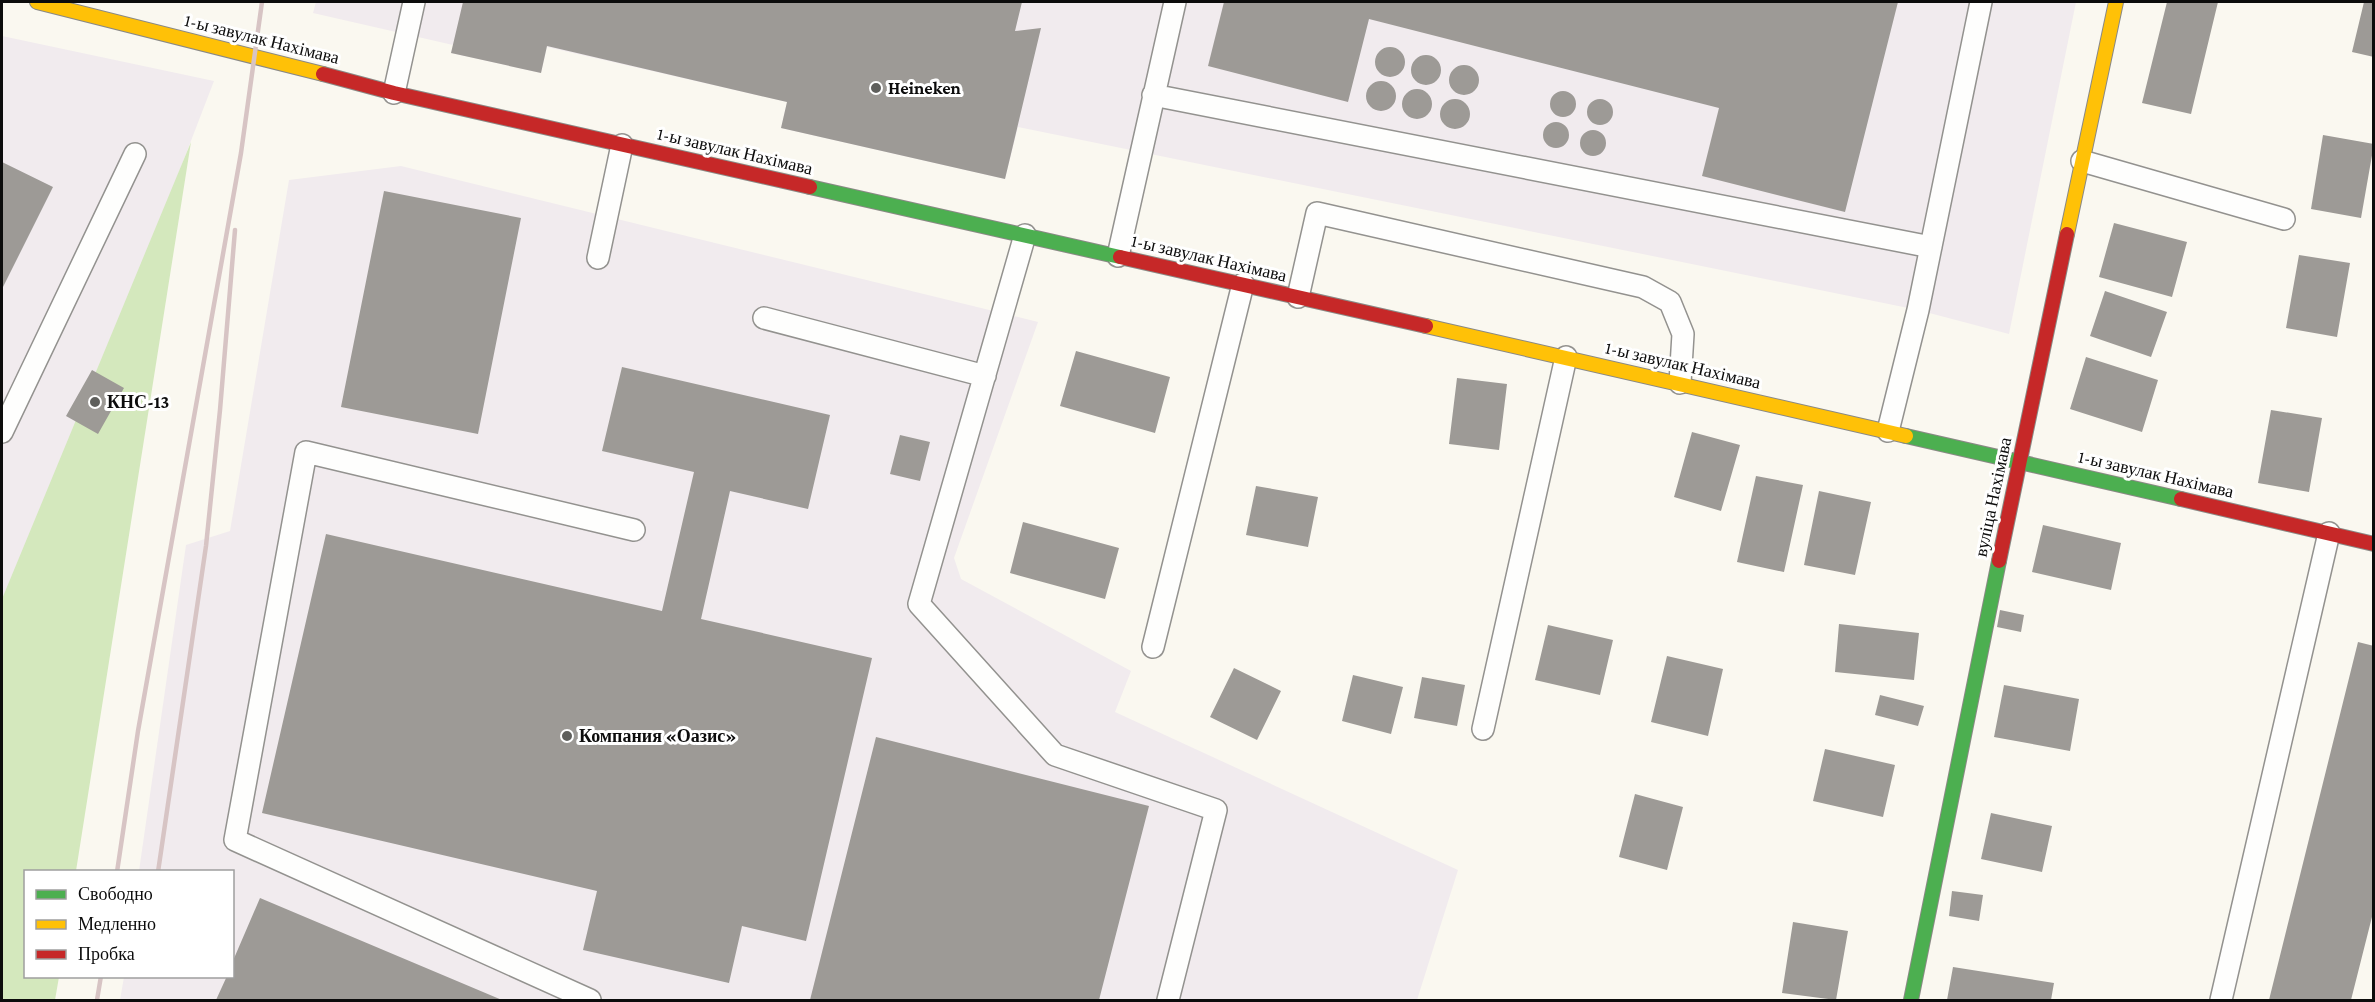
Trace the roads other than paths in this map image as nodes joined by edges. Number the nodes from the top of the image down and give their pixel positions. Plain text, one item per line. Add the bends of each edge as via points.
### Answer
1 (37, 2) edge
2 (414, 2) edge
3 (1175, 2) edge
4 (1981, 2) edge
5 (2116, 2) edge
6 (394, 93) junction
7 (1154, 95) junction
8 (622, 145) junction
9 (135, 154) dead end
10 (2082, 161) junction
11 (2284, 219) dead end
12 (1025, 235) junction
13 (1931, 247) junction
14 (1118, 256) junction
15 (598, 258) dead end
16 (1243, 284) junction
17 (1298, 297) junction
18 (764, 318) dead end
19 (1566, 357) junction
20 (985, 376) junction
21 (1680, 383) junction
22 (1888, 431) junction
23 (2, 432) edge
24 (2019, 461) junction
25 (634, 530) dead end
26 (2330, 533) junction
27 (2373, 544) edge
28 (1153, 647) dead end
29 (1483, 729) dead end
30 (590, 1000) edge
31 (1168, 1000) edge
32 (1911, 1000) edge
33 (2221, 1000) edge

1 - 6 street, 1-ы завулак Нахімава
2 - 6 lane
3 - 7 lane
4 - 13 lane
5 - 10 street, вуліца Нахімава
6 - 8 street, 1-ы завулак Нахімава
7 - 13 lane
7 - 14 lane
8 - 12 street, 1-ы завулак Нахімава
8 - 15 lane
9 - 23 lane
10 - 11 lane
10 - 24 street, вуліца Нахімава
12 - 14 street, 1-ы завулак Нахімава
12 - 20 lane
13 - 22 lane
14 - 16 street, 1-ы завулак Нахімава
16 - 17 street, 1-ы завулак Нахімава
16 - 28 lane
17 - 19 street, 1-ы завулак Нахімава
17 - 21 lane via 1317,213 1643,287 1670,302 1683,334
18 - 20 lane
19 - 21 street, 1-ы завулак Нахімава
19 - 29 lane
20 - 31 lane via 919,604 1055,755 1216,810
21 - 22 street, 1-ы завулак Нахімава
22 - 24 street, 1-ы завулак Нахімава
24 - 26 street, 1-ы завулак Нахімава
24 - 32 street, вуліца Нахімава
25 - 30 lane via 306,452 234,840
26 - 27 street, 1-ы завулак Нахімава
26 - 33 lane

